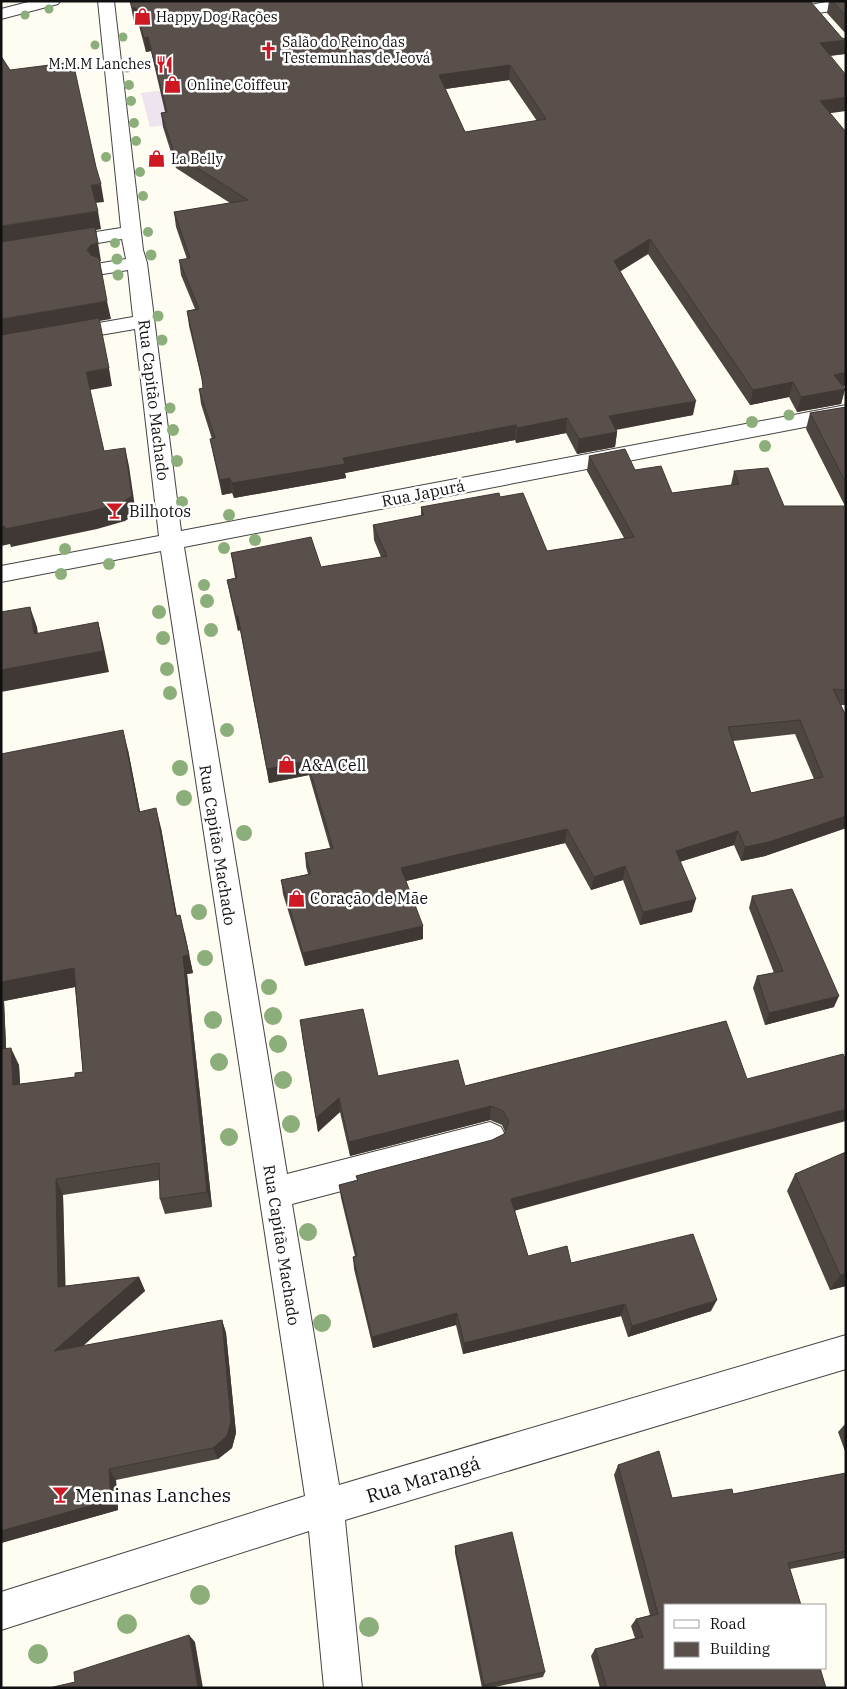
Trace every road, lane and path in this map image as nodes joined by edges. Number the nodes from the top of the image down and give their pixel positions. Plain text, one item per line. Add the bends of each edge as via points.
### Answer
1 (106, 1) edge
2 (47, 2) edge
3 (846, 4) edge
4 (807, 5) edge
5 (1, 14) edge
6 (823, 22) edge
7 (132, 232) junction
8 (1, 253) edge
9 (137, 263) junction
10 (103, 268) edge
11 (144, 321) junction
12 (1, 346) edge
13 (846, 412) edge
14 (171, 541) junction
15 (1, 574) edge
16 (490, 1137) dead end
17 (274, 1193) junction
18 (846, 1352) edge
19 (325, 1508) junction
20 (1, 1611) edge
21 (343, 1688) edge

1 - 7 street, Rua Capitão Machado
2 - 5 street
3 - 4 street
4 - 6 street
7 - 8 street
7 - 9 street, Rua Capitão Machado
9 - 10 street
9 - 11 street, Rua Capitão Machado
11 - 12 street
11 - 14 street, Rua Capitão Machado
13 - 14 street, Rua Japurá
14 - 15 street, Rua Japurá
14 - 17 street, Rua Capitão Machado
16 - 17 street
17 - 19 street, Rua Capitão Machado
18 - 19 street, Rua Marangá
19 - 20 street, Rua Marangá
19 - 21 street, Rua Capitão Machado

